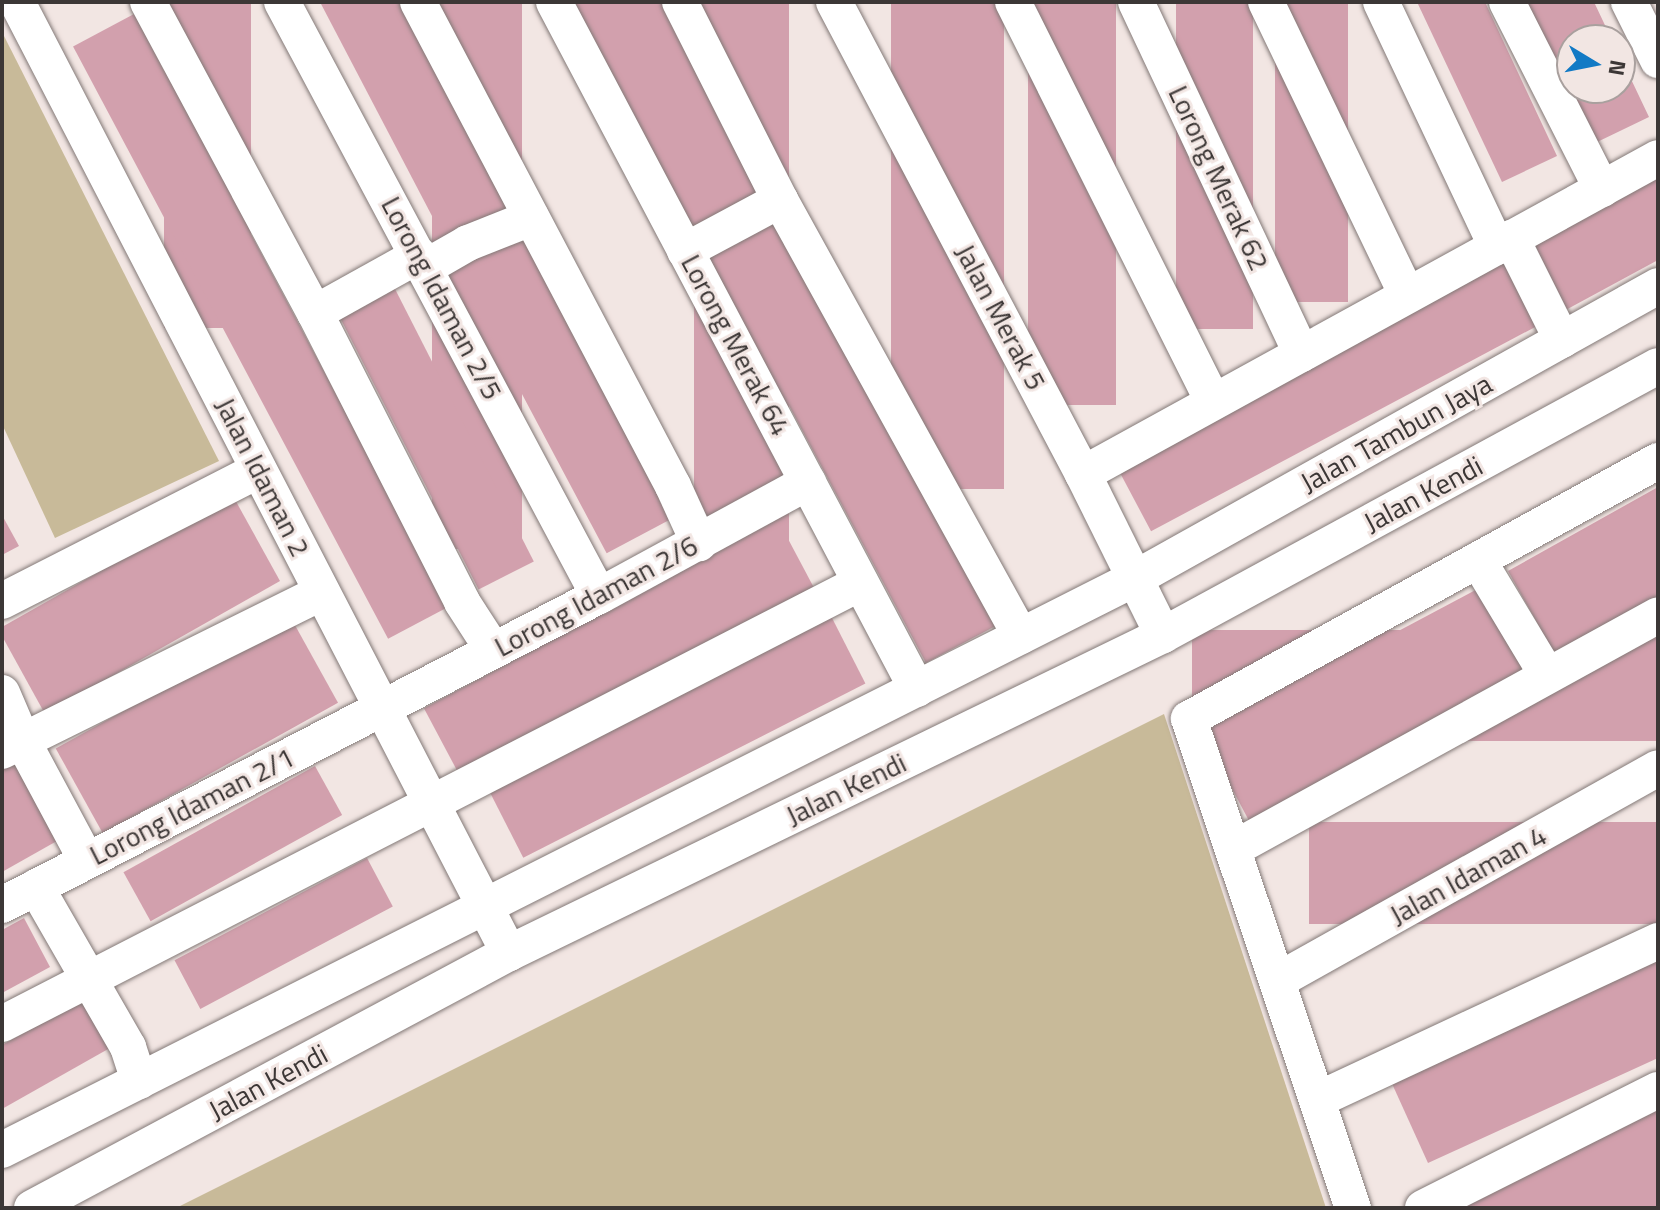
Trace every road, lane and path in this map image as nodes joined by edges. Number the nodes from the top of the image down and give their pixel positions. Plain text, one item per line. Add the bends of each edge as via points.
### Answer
1 (17, 2) edge
2 (148, 2) edge
3 (282, 2) edge
4 (418, 2) edge
5 (554, 2) edge
6 (680, 2) edge
7 (834, 2) edge
8 (1013, 2) edge
9 (1136, 2) edge
10 (1266, 2) edge
11 (1381, 2) edge
12 (1507, 2) edge
13 (1629, 2) edge
14 (1658, 60) edge
15 (1658, 158) edge
16 (1602, 189) junction
17 (780, 200) junction
18 (531, 218) junction
19 (1504, 242) junction
20 (685, 251) junction
21 (423, 261) junction
22 (1658, 286) edge
23 (1407, 295) junction
24 (315, 313) junction
25 (1562, 340) junction
26 (1302, 354) junction
27 (1658, 366) edge
28 (1213, 402) junction
29 (1658, 461) edge
30 (259, 470) junction
31 (1083, 474) junction
32 (808, 482) junction
33 (699, 543) junction
34 (1478, 560) junction
35 (1134, 579) junction
36 (860, 583) junction
37 (322, 592) junction
38 (599, 596) junction
39 (2, 601) edge
40 (1658, 615) edge
41 (1163, 635) junction
42 (1021, 636) junction
43 (493, 650) junction
44 (1547, 675) junction
45 (917, 689) junction
46 (2, 693) edge
47 (382, 707) junction
48 (12, 745) edge
49 (1658, 768) edge
50 (432, 803) junction
51 (1233, 849) junction
52 (87, 861) junction
53 (36, 887) junction
54 (2, 905) edge
55 (485, 906) junction
56 (1658, 941) edge
57 (509, 953) junction
58 (91, 978) junction
59 (1277, 981) junction
60 (2, 1024) edge
61 (139, 1081) junction
62 (1658, 1090) edge
63 (1317, 1100) junction
64 (2, 1150) edge
65 (32, 1208) edge
66 (1353, 1208) edge
67 (1423, 1208) edge

1 - 30 street, Jalan Idaman 2
2 - 24 street
3 - 21 street, Lorong Idaman 2/5
4 - 18 street
5 - 20 street, Lorong Merak 64
6 - 17 street
7 - 31 street, Jalan Merak 5
8 - 28 street
9 - 26 street, Lorong Merak 62
10 - 23 street
11 - 19 street
12 - 16 street
13 - 14 street
15 - 16 street
16 - 19 street
17 - 20 street
17 - 42 street
18 - 21 street
18 - 33 street
19 - 23 street
19 - 25 street
20 - 32 street, Lorong Merak 64
21 - 24 street
21 - 38 street, Lorong Idaman 2/5
22 - 25 street, Jalan Tambun Jaya
23 - 26 street
24 - 43 street via 462,602
25 - 35 street, Jalan Tambun Jaya
26 - 28 street
27 - 41 street, Jalan Kendi
28 - 31 street
29 - 34 street
30 - 37 street, Jalan Idaman 2
30 - 39 street
31 - 35 street, Jalan Merak 5
32 - 33 street, Lorong Idaman 2/6
32 - 36 street, Lorong Merak 64
33 - 38 street, Lorong Idaman 2/6
34 - 44 street
34 - 51 street via 1189,719
35 - 41 street, Jalan Merak 5
35 - 42 street, Jalan Kendi
36 - 45 street, Lorong Merak 64
36 - 50 street
37 - 47 street, Jalan Idaman 2
37 - 48 street
38 - 43 street, Lorong Idaman 2/6
40 - 44 street
41 - 57 street, Jalan Kendi
42 - 45 street, Jalan Kendi
43 - 47 street, Lorong Idaman 2/6
44 - 51 street
45 - 55 street, Jalan Kendi
46 - 48 street
47 - 50 street, Jalan Idaman 2
47 - 52 street, Lorong Idaman 2/1
48 - 52 street
49 - 59 street, Jalan Idaman 4
50 - 55 street, Jalan Idaman 2
50 - 58 street
51 - 59 street
52 - 53 street, Lorong Idaman 2/1
53 - 54 street, Lorong Idaman 2/1
53 - 58 street
55 - 57 street, Jalan Idaman 2
55 - 61 street, Jalan Kendi
56 - 63 street
57 - 65 street, Jalan Kendi
58 - 60 street
58 - 61 street via 128,1047
59 - 63 street
61 - 64 street, Jalan Kendi
62 - 67 street
63 - 66 street

